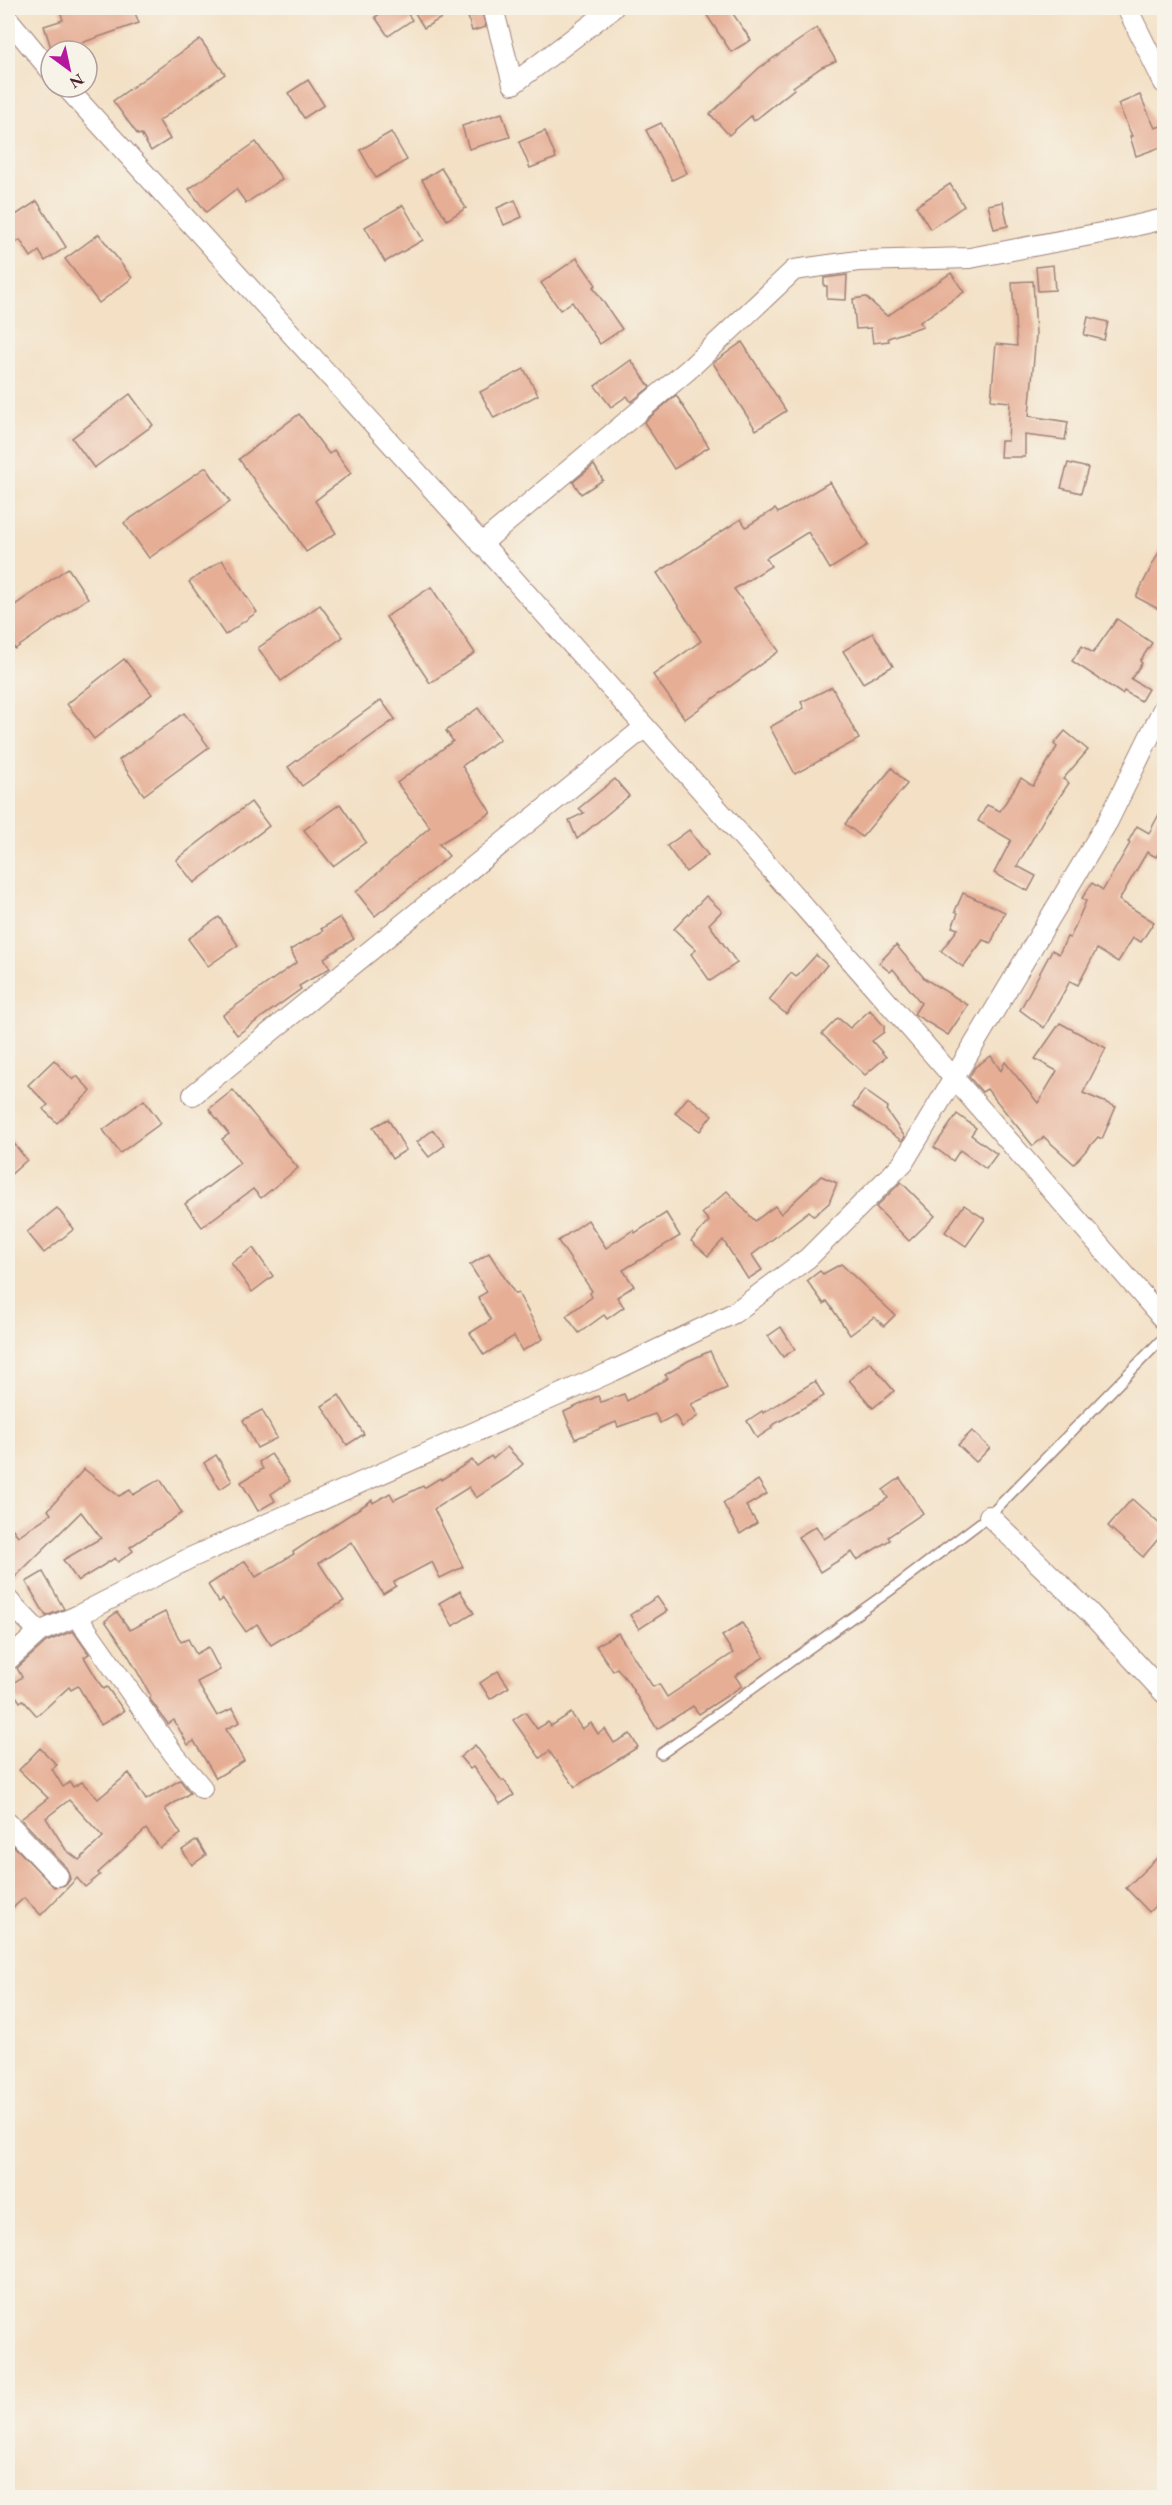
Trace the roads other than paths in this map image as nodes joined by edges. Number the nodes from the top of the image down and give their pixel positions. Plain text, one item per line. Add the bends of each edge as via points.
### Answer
1 (493, 8) edge
2 (613, 8) edge
3 (1127, 8) edge
4 (8, 19) edge
5 (39, 56) edge
6 (1164, 83) edge
7 (77, 99) edge
8 (1164, 219) edge
9 (481, 543) junction
10 (1164, 707) edge
11 (645, 727) junction
12 (954, 1077) junction
13 (193, 1095) dead end
14 (1164, 1320) edge
15 (1164, 1337) edge
16 (988, 1516) junction
17 (8, 1600) edge
18 (77, 1616) junction
19 (39, 1632) junction
20 (8, 1660) edge
21 (1164, 1693) edge
22 (662, 1754) dead end
23 (202, 1788) dead end
24 (8, 1823) edge
25 (58, 1876) dead end

1 - 2 street via 513,84
3 - 6 street
4 - 5 street
7 - 9 street
8 - 9 street via 970,258 858,261 794,270 688,370
9 - 11 street
10 - 12 street via 1108,821
11 - 12 street
11 - 13 street
12 - 14 street
12 - 18 street via 903,1163 808,1258 735,1313 190,1558
15 - 16 lane
16 - 21 street via 1089,1612
16 - 22 lane
17 - 19 street
18 - 19 street
18 - 23 street
19 - 20 street
24 - 25 street

